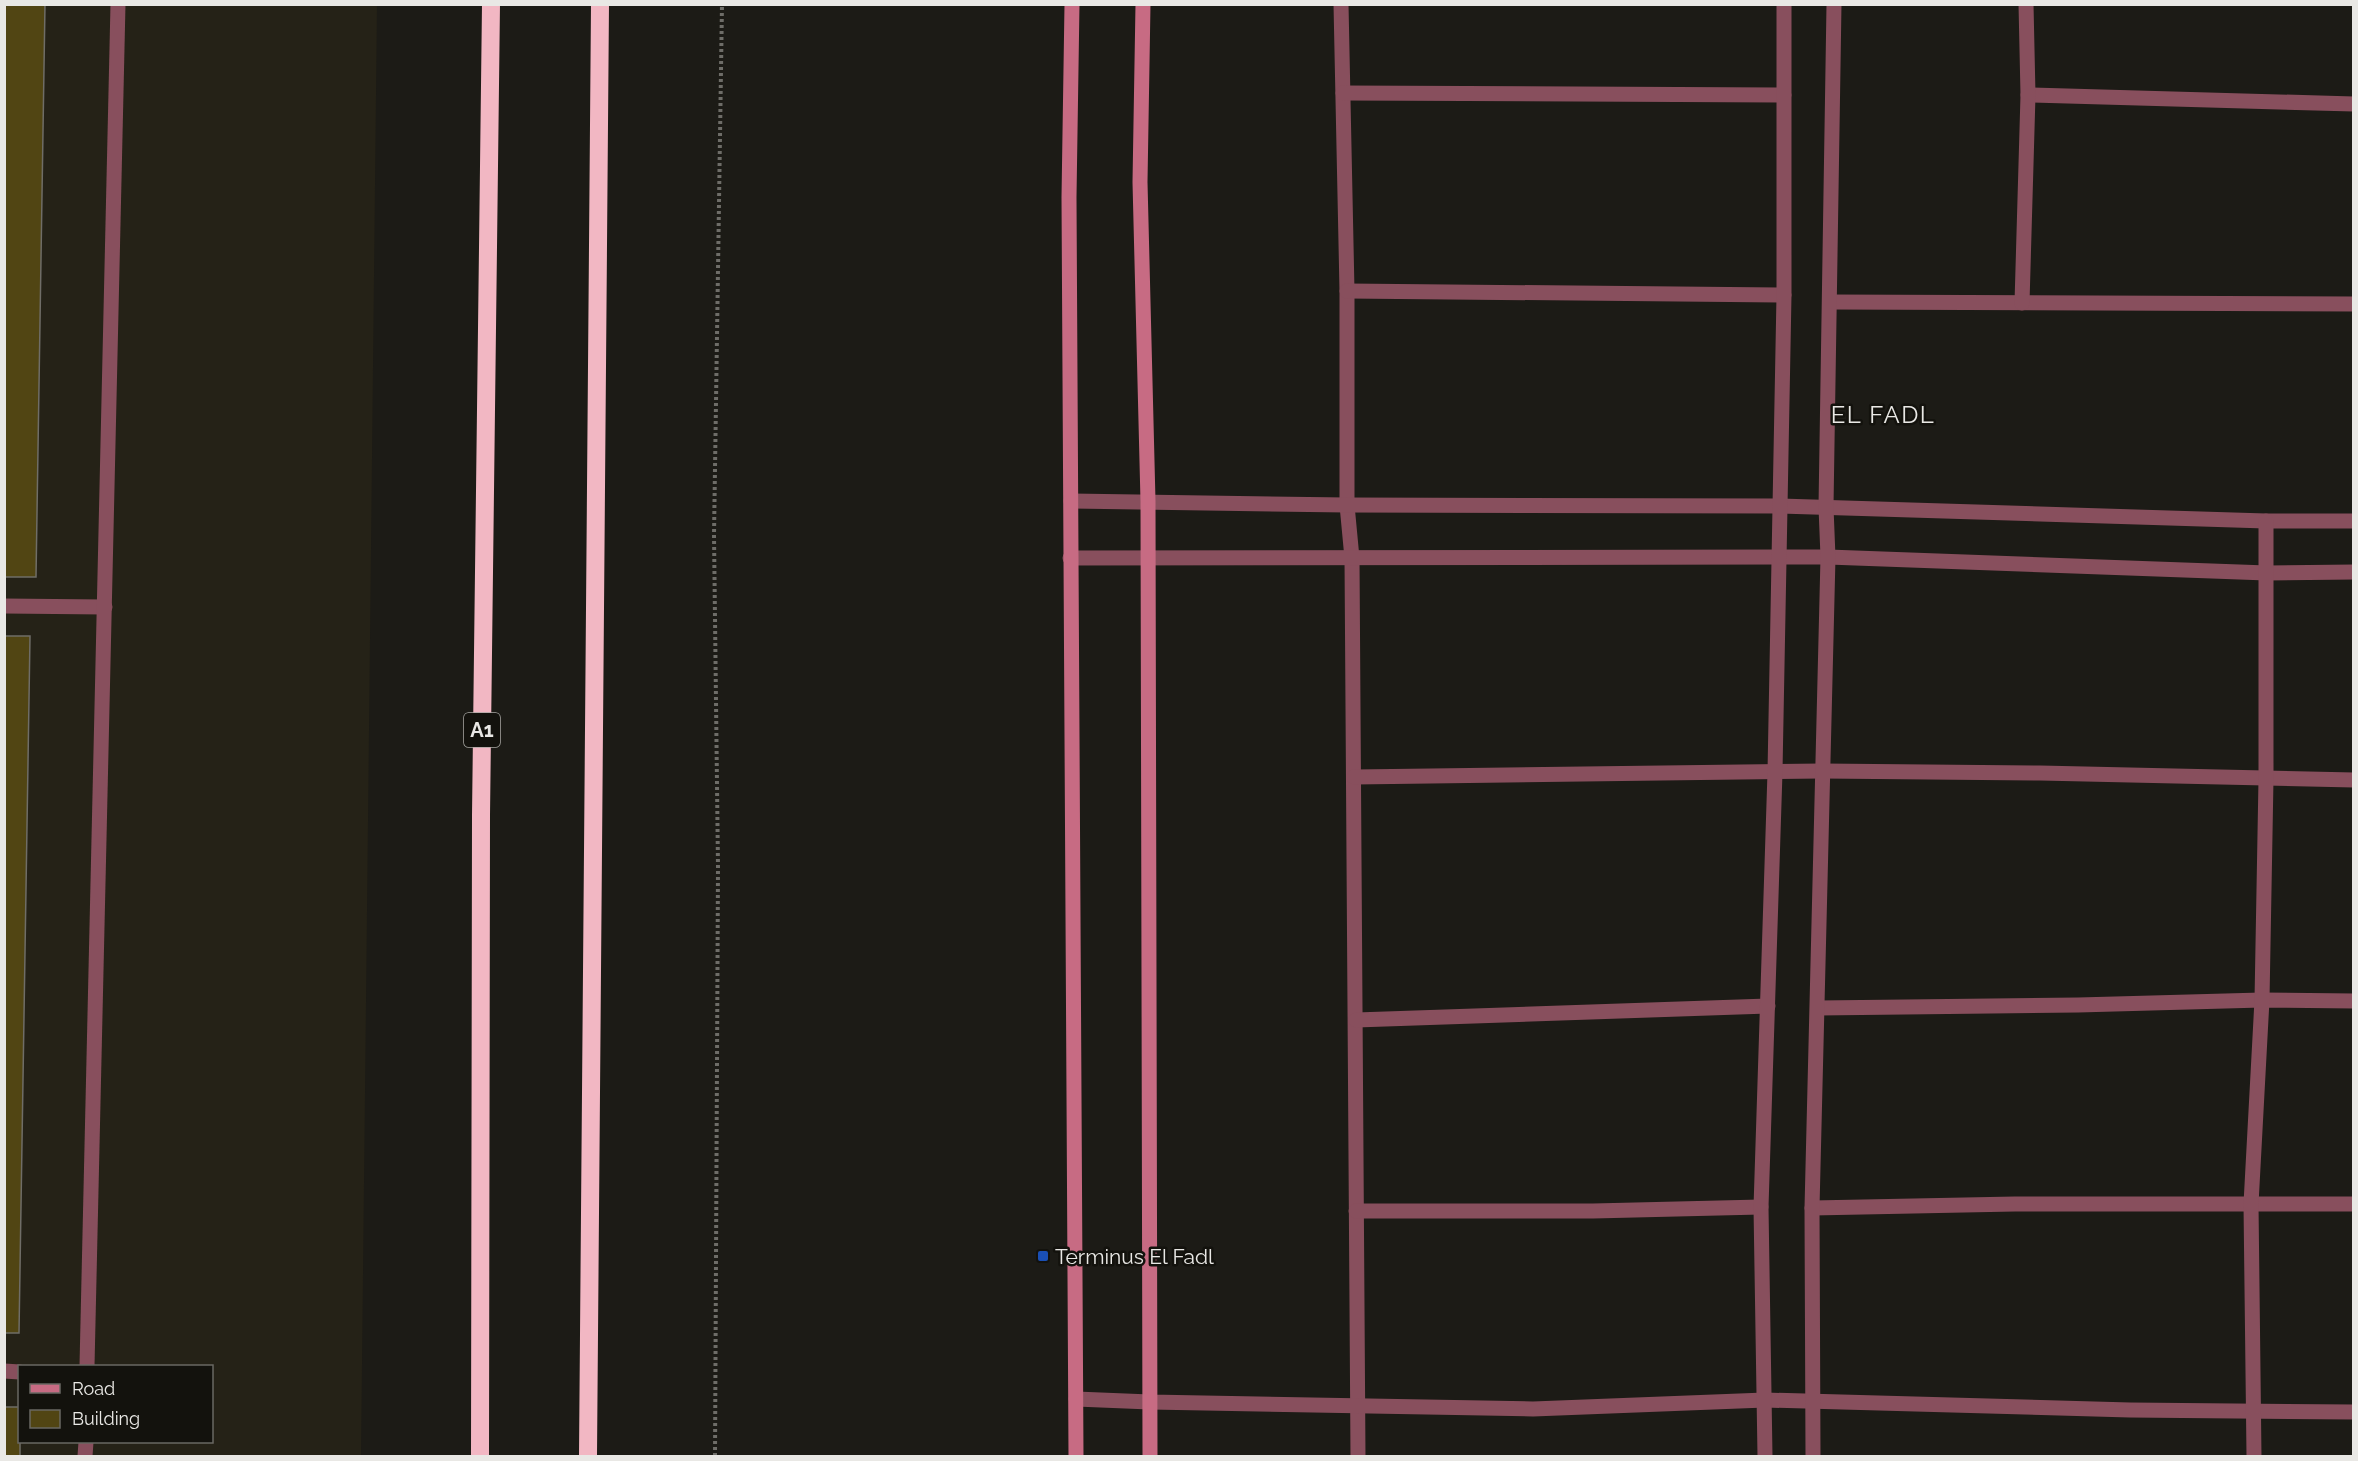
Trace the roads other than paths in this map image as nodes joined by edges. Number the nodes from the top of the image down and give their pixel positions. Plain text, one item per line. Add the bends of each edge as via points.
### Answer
1 (118, 4) edge
2 (491, 4) edge
3 (600, 4) edge
4 (1072, 4) edge
5 (1143, 4) edge
6 (1341, 4) edge
7 (1784, 4) edge
8 (1834, 4) edge
9 (2026, 4) edge
10 (1343, 93) junction
11 (1784, 95) junction
12 (2028, 95) junction
13 (2354, 104) edge
14 (1347, 291) junction
15 (1784, 295) junction
16 (1831, 302) junction
17 (2022, 303) junction
18 (2354, 304) edge
19 (1071, 501) junction
20 (1148, 501) junction
21 (1347, 505) junction
22 (1780, 506) junction
23 (1826, 507) junction
24 (2266, 521) junction
25 (2354, 521) edge
26 (1828, 557) junction
27 (1070, 558) junction
28 (1352, 558) junction
29 (1779, 558) junction
30 (1148, 559) junction
31 (2354, 572) edge
32 (2267, 573) junction
33 (4, 606) edge
34 (105, 607) junction
35 (1822, 771) junction
36 (1775, 772) junction
37 (1354, 777) junction
38 (2266, 779) junction
39 (2354, 780) edge
40 (2262, 1000) junction
41 (2354, 1001) edge
42 (1768, 1006) junction
43 (1818, 1008) junction
44 (1356, 1020) junction
45 (2251, 1204) junction
46 (2354, 1204) edge
47 (1761, 1208) junction
48 (1812, 1208) junction
49 (1356, 1211) junction
50 (87, 1365) edge
51 (1076, 1398) junction
52 (1765, 1400) junction
53 (1150, 1402) junction
54 (1814, 1403) junction
55 (1357, 1404) junction
56 (2255, 1411) junction
57 (2354, 1412) edge
58 (480, 1456) edge
59 (588, 1456) edge
60 (1076, 1456) edge
61 (1150, 1456) edge
62 (1358, 1456) edge
63 (1765, 1456) edge
64 (1813, 1456) edge
65 (2254, 1456) edge

1 - 34 street
2 - 58 highway, A1 via 481,815
3 - 59 highway
4 - 19 street
5 - 20 street via 1140,182
6 - 10 street
7 - 11 street
8 - 16 street
9 - 12 street
10 - 11 street
10 - 14 street
11 - 15 street
12 - 13 street
12 - 17 street
14 - 15 street
14 - 21 street
15 - 22 street
16 - 17 street
16 - 23 street
17 - 18 street
19 - 20 street
19 - 27 street
20 - 21 street
20 - 30 street
21 - 22 street
21 - 28 street
22 - 23 street
22 - 29 street
23 - 24 street
23 - 26 street
24 - 25 street
24 - 32 street
26 - 29 street
26 - 32 street
26 - 35 street
27 - 30 street
27 - 51 street
28 - 29 street
28 - 30 street
28 - 37 street
29 - 36 street
30 - 53 street
31 - 32 street
32 - 38 street
33 - 34 street
34 - 50 street
35 - 36 street
35 - 38 street
35 - 43 street
36 - 37 street
36 - 42 street
37 - 44 street
38 - 39 street
38 - 40 street
40 - 41 street
40 - 43 street
40 - 45 street
42 - 44 street
42 - 47 street
43 - 48 street
44 - 49 street
45 - 46 street
45 - 48 street via 2015,1203
45 - 56 street
47 - 49 street
47 - 52 street
48 - 54 street
49 - 55 street
51 - 53 street
51 - 60 street
52 - 54 street
52 - 55 street via 1533,1409
52 - 63 street
53 - 55 street
53 - 61 street
54 - 56 street
54 - 64 street
55 - 62 street
56 - 57 street
56 - 65 street

